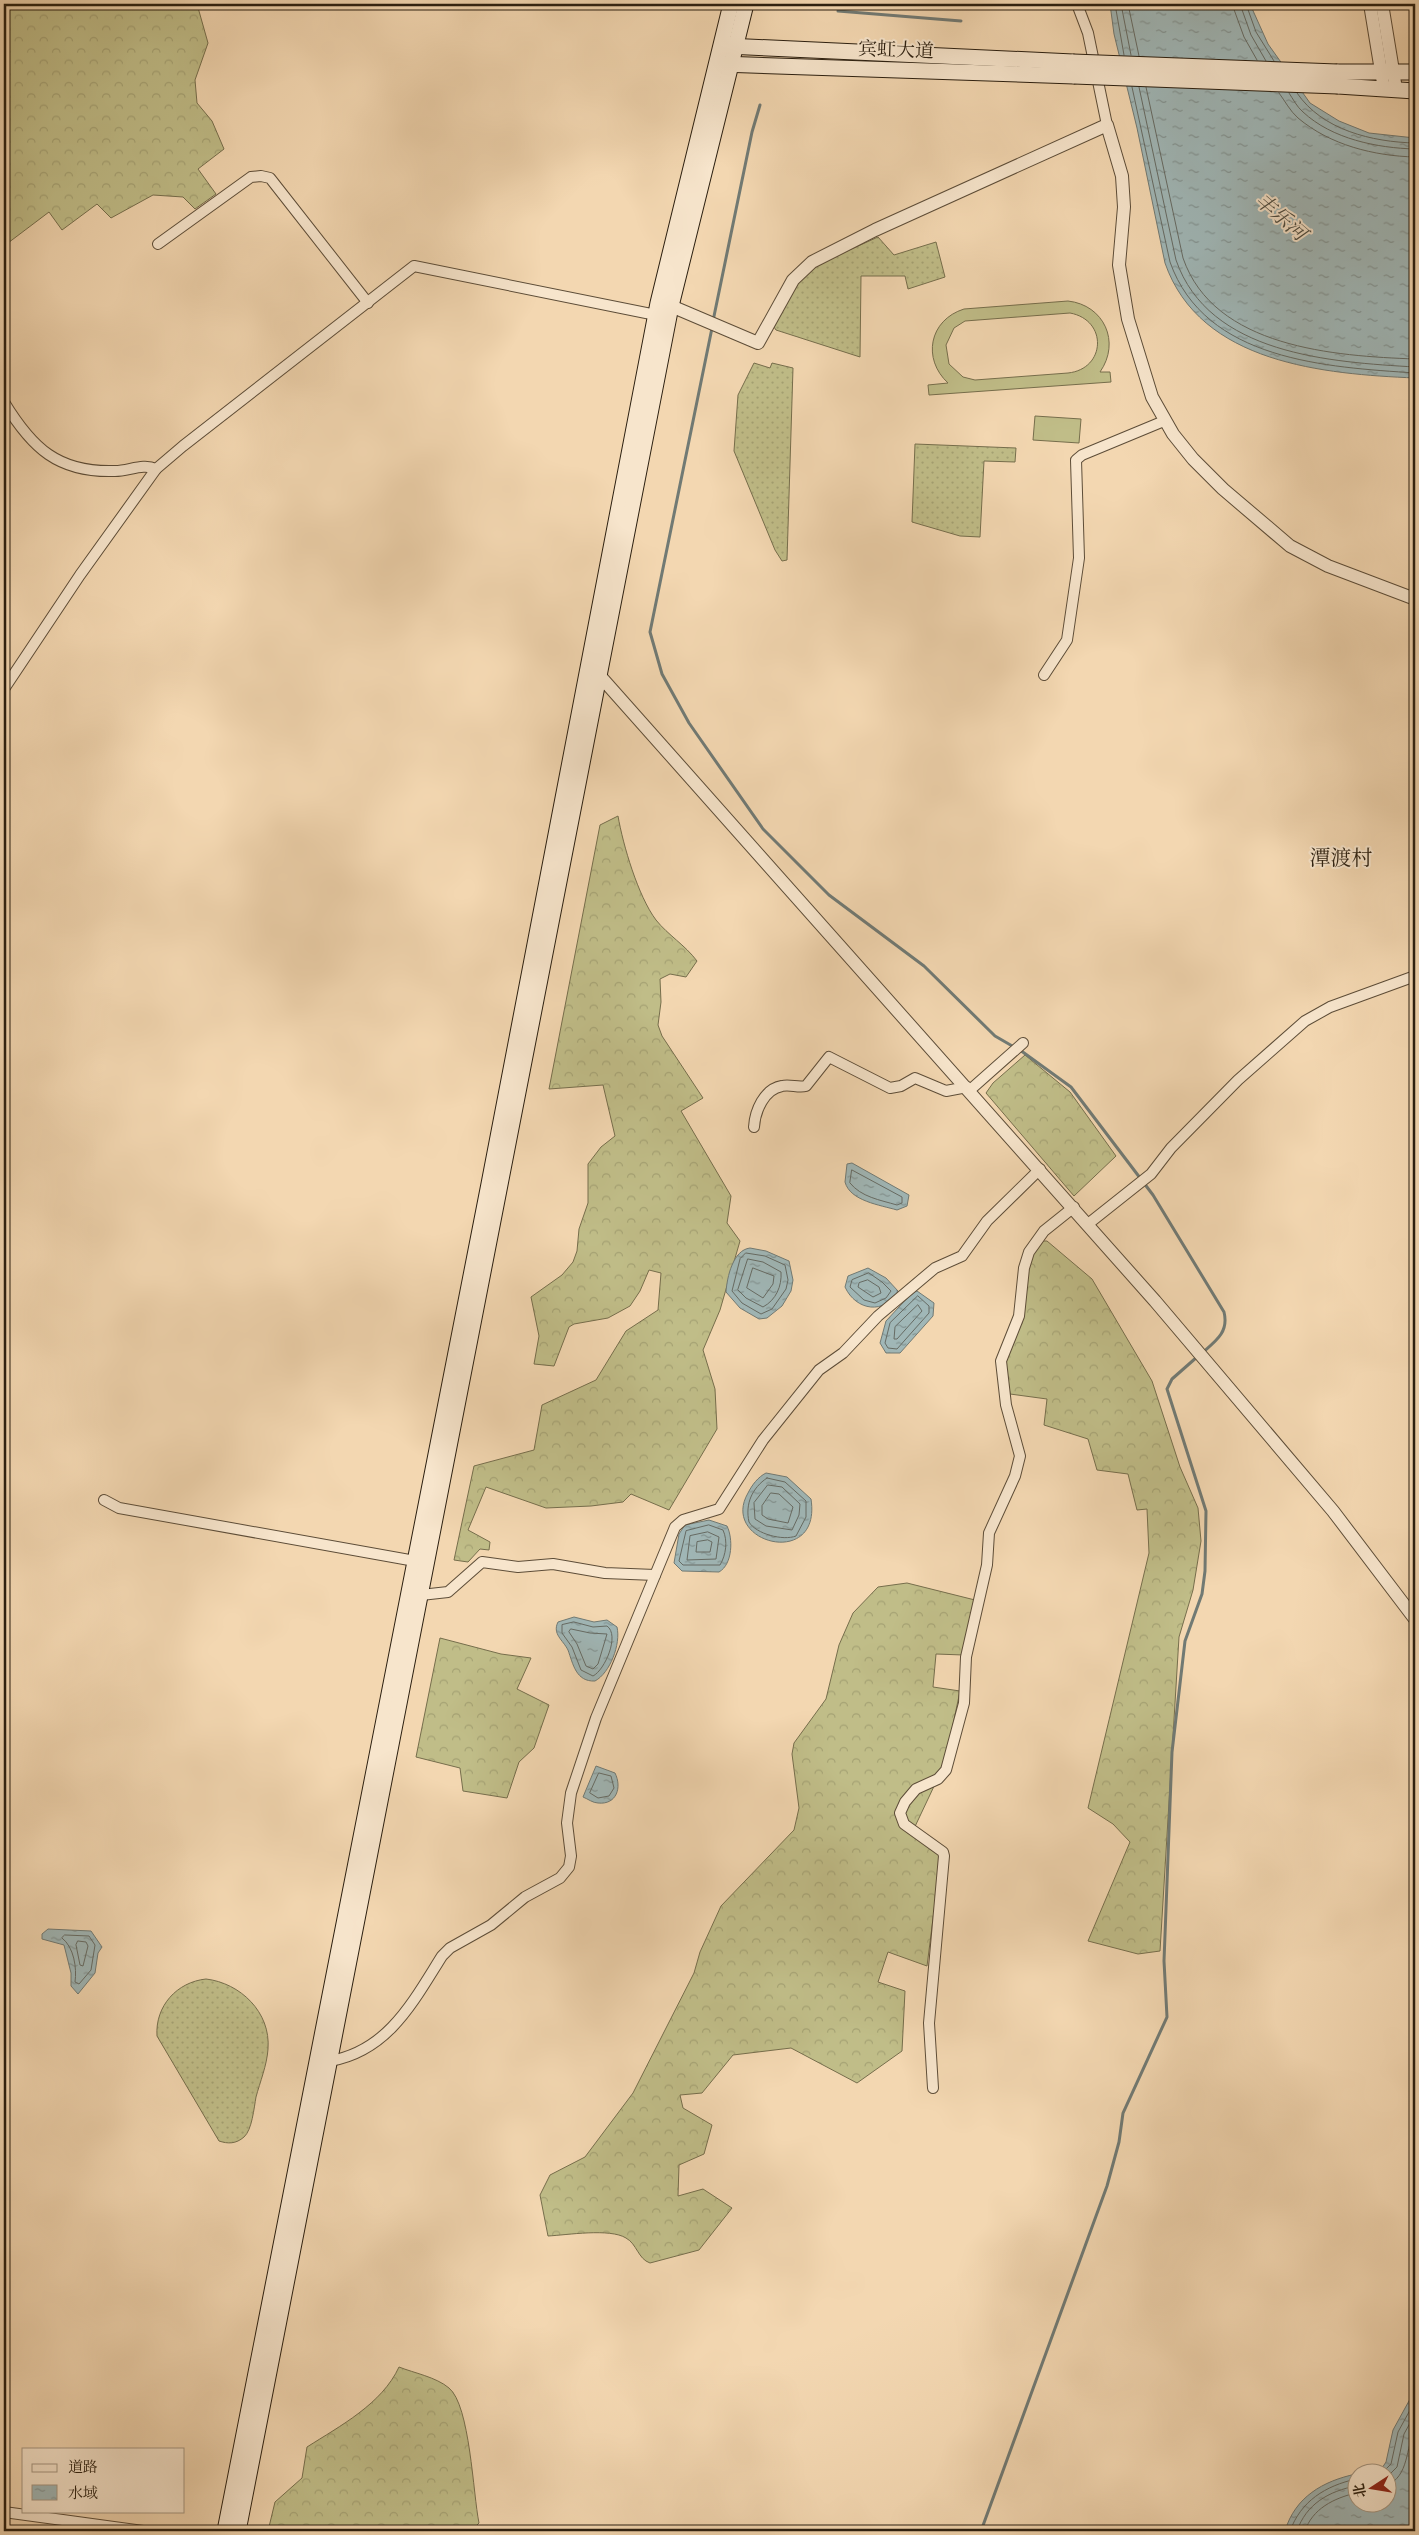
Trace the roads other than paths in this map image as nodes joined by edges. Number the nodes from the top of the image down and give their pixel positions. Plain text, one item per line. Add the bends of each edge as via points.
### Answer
1 (731, 4) edge
2 (746, 4) edge
3 (1077, 4) edge
4 (1370, 4) edge
5 (1382, 4) edge
6 (728, 46) junction
7 (724, 64) junction
8 (1073, 69) junction
9 (1387, 72) junction
10 (1415, 72) edge
11 (1338, 79) junction
12 (1390, 89) junction
13 (1415, 91) edge
14 (1107, 124) junction
15 (158, 244) dead end
16 (368, 303) junction
17 (671, 306) junction
18 (656, 315) junction
19 (4, 402) edge
20 (1164, 421) junction
21 (156, 469) junction
22 (1415, 599) edge
23 (1044, 675) dead end
24 (600, 676) junction
25 (4, 689) edge
26 (1415, 976) edge
27 (1023, 1043) dead end
28 (968, 1088) junction
29 (754, 1127) dead end
30 (1040, 1169) junction
31 (1074, 1207) junction
32 (1088, 1224) junction
33 (104, 1500) dead end
34 (415, 1561) junction
35 (655, 1576) junction
36 (421, 1596) junction
37 (1415, 1619) edge
38 (330, 2061) junction
39 (934, 2088) dead end
40 (4, 2512) edge
41 (143, 2531) edge
42 (225, 2531) edge
43 (238, 2531) edge

1 - 6 main road
2 - 6 main road
3 - 14 street via 1088,33
4 - 9 street
5 - 9 street
6 - 7 main road
6 - 8 main road, 宾虹大道
7 - 8 main road, 宾虹大道
7 - 17 main road
7 - 18 main road
8 - 11 main road, bridge
9 - 10 main road
9 - 11 main road
9 - 12 street
11 - 12 main road
12 - 13 main road
14 - 17 street via 812,262 793,280 758,343
14 - 20 street via 1122,176 1122,292 1139,363
15 - 16 street via 251,177 266,176
16 - 18 street via 414,266
16 - 21 street
17 - 24 main road
18 - 34 main road
19 - 21 street via 34,444 56,461 88,470 116,471 148,465
20 - 22 street via 1182,447 1211,477 1290,546 1322,564
20 - 23 street via 1082,454 1076,460 1079,558 1067,640
21 - 25 street
24 - 28 street
24 - 36 main road
26 - 32 street via 1330,1007 1300,1024 1238,1080 1171,1148 1151,1174
27 - 28 street
28 - 29 street via 946,1090 915,1078 890,1088 829,1058 806,1086 781,1086 769,1092 758,1108
28 - 30 street
30 - 31 street
30 - 35 street via 987,1221 962,1256 935,1268 878,1316 843,1353 819,1370 763,1440 719,1509 683,1520 675,1527
31 - 32 street
31 - 39 street via 1044,1231 1029,1252 1019,1316 1001,1361 1006,1405 1020,1456 1015,1476 989,1533 987,1565 966,1657 964,1704 946,1770 938,1779 916,1790 900,1813 904,1824 944,1856 929,2023
32 - 37 street via 1333,1511
33 - 34 street via 119,1508
34 - 42 main road
35 - 36 street via 604,1573 553,1564 518,1567 482,1562 448,1592
35 - 38 street via 596,1718 571,1793 566,1823 571,1856 569,1866 560,1878 525,1897 491,1925 447,1950 407,2012 367,2049 349,2058
36 - 38 main road
38 - 43 main road
40 - 41 street

